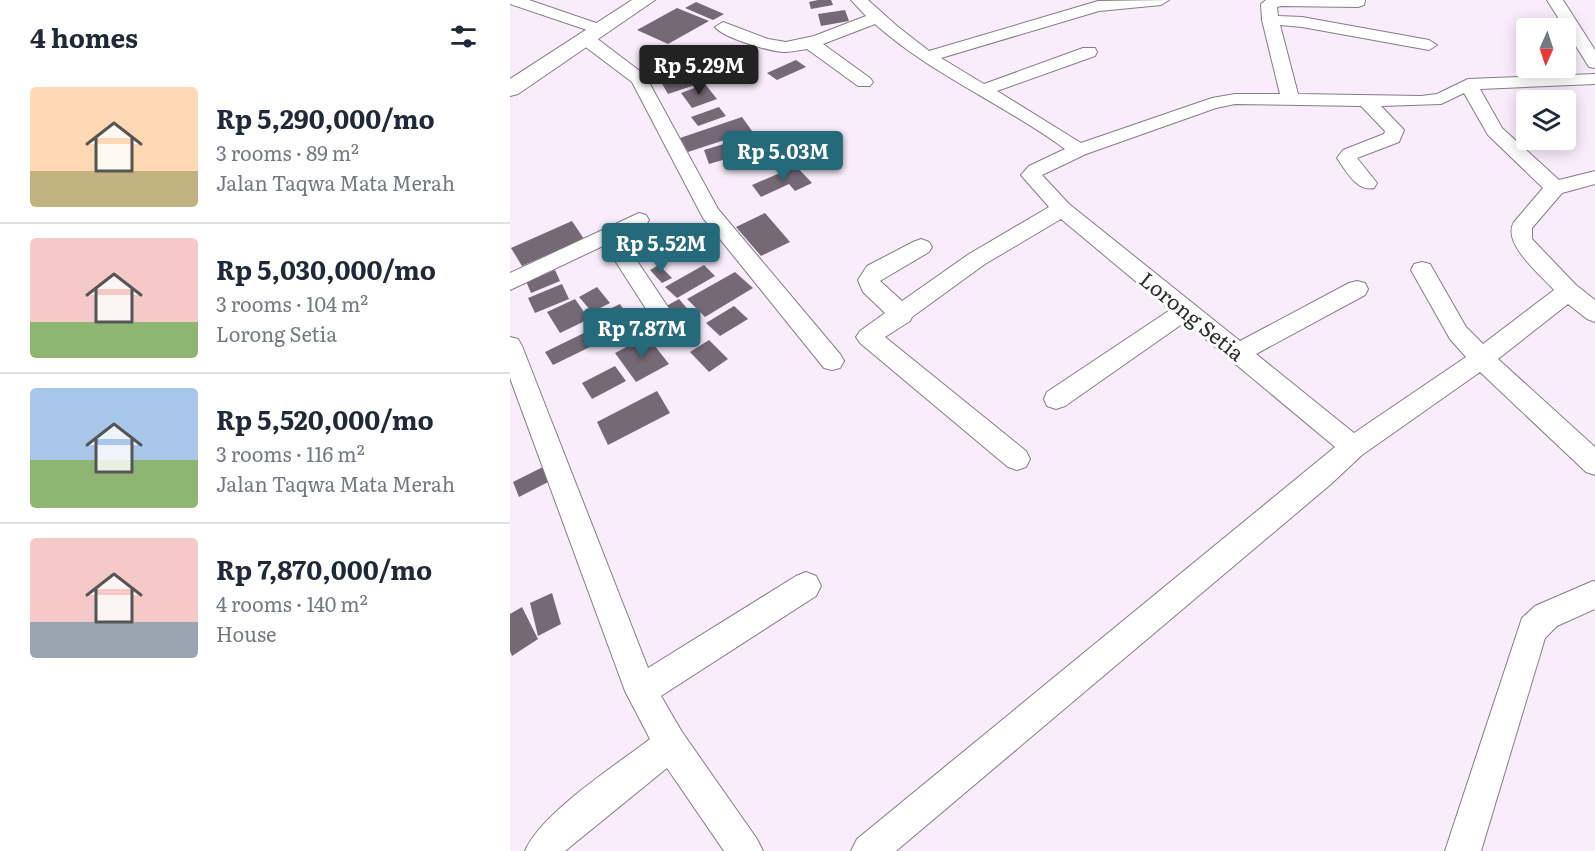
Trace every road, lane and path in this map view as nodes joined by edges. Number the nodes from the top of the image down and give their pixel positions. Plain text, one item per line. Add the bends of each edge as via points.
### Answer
1 (514, 0) edge
2 (645, 0) edge
3 (859, 0) edge
4 (1161, 0) edge
5 (1555, 0) edge
6 (1359, 7) edge
7 (877, 18) junction
8 (1269, 20) junction
9 (723, 27) dead end
10 (592, 33) junction
11 (809, 42) junction
12 (1429, 45) dead end
13 (1089, 52) dead end
14 (926, 57) junction
15 (1595, 63) edge
16 (1595, 79) edge
17 (864, 82) dead end
18 (1468, 84) junction
19 (510, 89) edge
20 (984, 90) junction
21 (1364, 99) junction
22 (1290, 100) junction
23 (1079, 150) junction
24 (1595, 177) edge
25 (1367, 183) dead end
26 (1555, 188) junction
27 (1062, 209) junction
28 (639, 220) dead end
29 (608, 234) junction
30 (921, 247) dead end
31 (1422, 270) dead end
32 (510, 282) edge
33 (1357, 289) dead end
34 (1568, 291) junction
35 (1186, 310) junction
36 (1595, 313) edge
37 (902, 315) junction
38 (676, 338) dead end
39 (510, 346) edge
40 (1238, 353) junction
41 (1481, 358) junction
42 (832, 361) dead end
43 (1056, 399) dead end
44 (1353, 447) junction
45 (1017, 459) dead end
46 (1595, 464) edge
47 (806, 586) dead end
48 (1593, 595) dead end
49 (641, 691) junction
50 (670, 744) junction
51 (543, 851) edge
52 (746, 851) edge
53 (869, 851) edge
54 (1463, 851) edge

1 - 10 street
2 - 10 street
3 - 7 street
4 - 14 street via 1098,6
5 - 15 street
6 - 8 street via 1274,1 1269,4
7 - 11 street
7 - 14 street
8 - 12 street via 1302,22
8 - 22 street
9 - 11 street via 773,45 786,47
10 - 19 street
10 - 42 street via 639,79 710,213
11 - 17 street
13 - 20 street
14 - 20 street
16 - 18 street
18 - 21 street via 1441,99
18 - 26 street via 1495,131
20 - 23 street via 1049,127
21 - 22 street
21 - 25 street via 1395,130 1392,138 1347,158
22 - 23 street via 1235,99 1212,103
23 - 27 street, Lorong Setia via 1031,175
24 - 26 street
26 - 34 street via 1521,227 1522,241
27 - 35 street, Lorong Setia
27 - 37 street via 977,259
28 - 29 street
29 - 32 street
29 - 38 street
30 - 37 street via 875,272 869,280
31 - 41 street via 1453,326
33 - 40 street
34 - 36 street
34 - 41 street via 1546,312
35 - 40 street, Lorong Setia
35 - 43 street
37 - 45 street via 868,337
39 - 49 street
40 - 44 street, Lorong Setia
41 - 44 street
41 - 46 street
44 - 53 street
47 - 49 street
48 - 54 street via 1546,616 1533,629
49 - 50 street
50 - 51 street via 557,833
50 - 52 street

